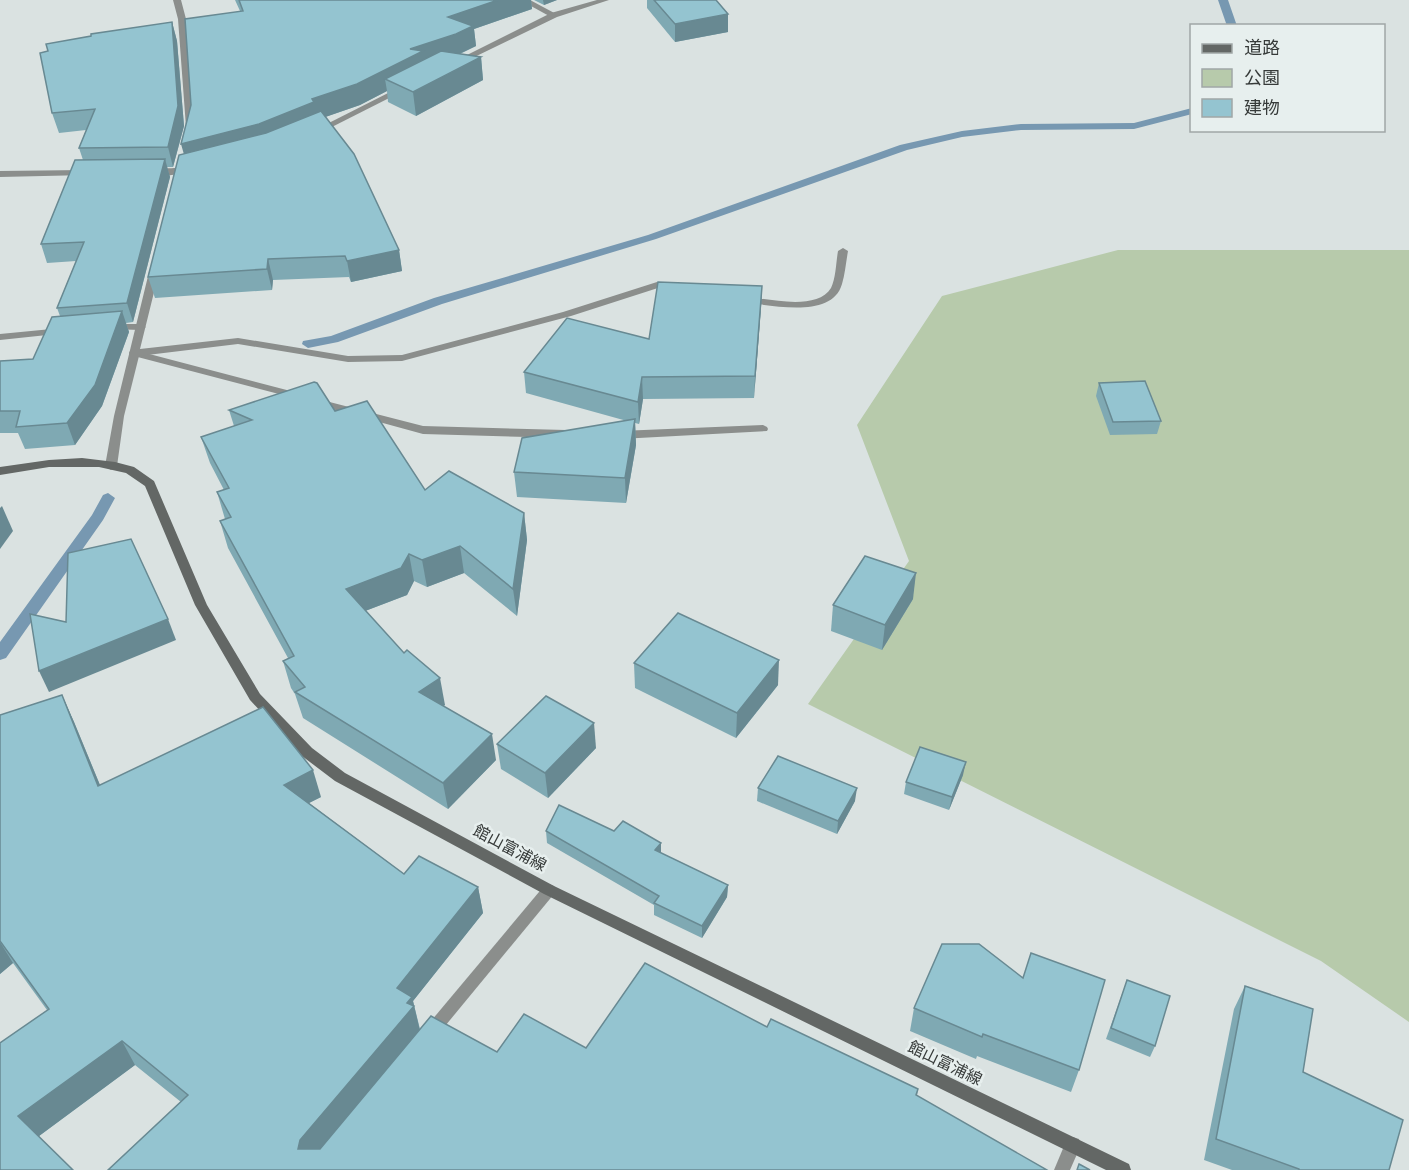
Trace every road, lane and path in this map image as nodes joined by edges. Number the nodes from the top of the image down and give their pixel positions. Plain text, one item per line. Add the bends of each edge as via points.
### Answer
1 (177, 0) edge
2 (524, 0) edge
3 (605, 0) edge
4 (555, 15) junction
5 (447, 67) edge
6 (406, 88) edge
7 (307, 135) edge
8 (188, 137) edge
9 (182, 160) edge
10 (202, 166) edge
11 (136, 172) edge
12 (180, 172) junction
13 (93, 173) edge
14 (0, 174) edge
15 (177, 182) edge
16 (843, 251) dead end
17 (158, 257) edge
18 (687, 287) edge
19 (732, 297) edge
20 (141, 327) junction
21 (101, 328) edge
22 (73, 330) edge
23 (0, 337) edge
24 (134, 352) junction
25 (763, 429) dead end
26 (574, 434) edge
27 (609, 435) edge
28 (111, 466) junction
29 (0, 471) edge
30 (549, 890) junction
31 (422, 1043) edge
32 (1073, 1145) junction
33 (1062, 1170) edge
34 (1124, 1170) edge

1 - 8 street via 187,78
2 - 4 street
3 - 4 street
4 - 5 street
6 - 7 street
9 - 12 street
10 - 12 street
11 - 12 street
12 - 15 street
13 - 14 street
16 - 19 street via 837,286 827,299 806,305
17 - 20 street
18 - 24 street via 660,284 567,314 402,358 348,359 238,341
20 - 21 street
20 - 24 street
22 - 23 street
24 - 26 street via 423,430
24 - 28 street
25 - 27 street
28 - 29 main road, 館山富浦線 via 72,462
28 - 30 main road, 館山富浦線 via 132,471 150,484 201,604 255,698 307,752 340,777
30 - 31 street
30 - 32 main road, 館山富浦線
32 - 33 street
32 - 34 main road, 館山富浦線

